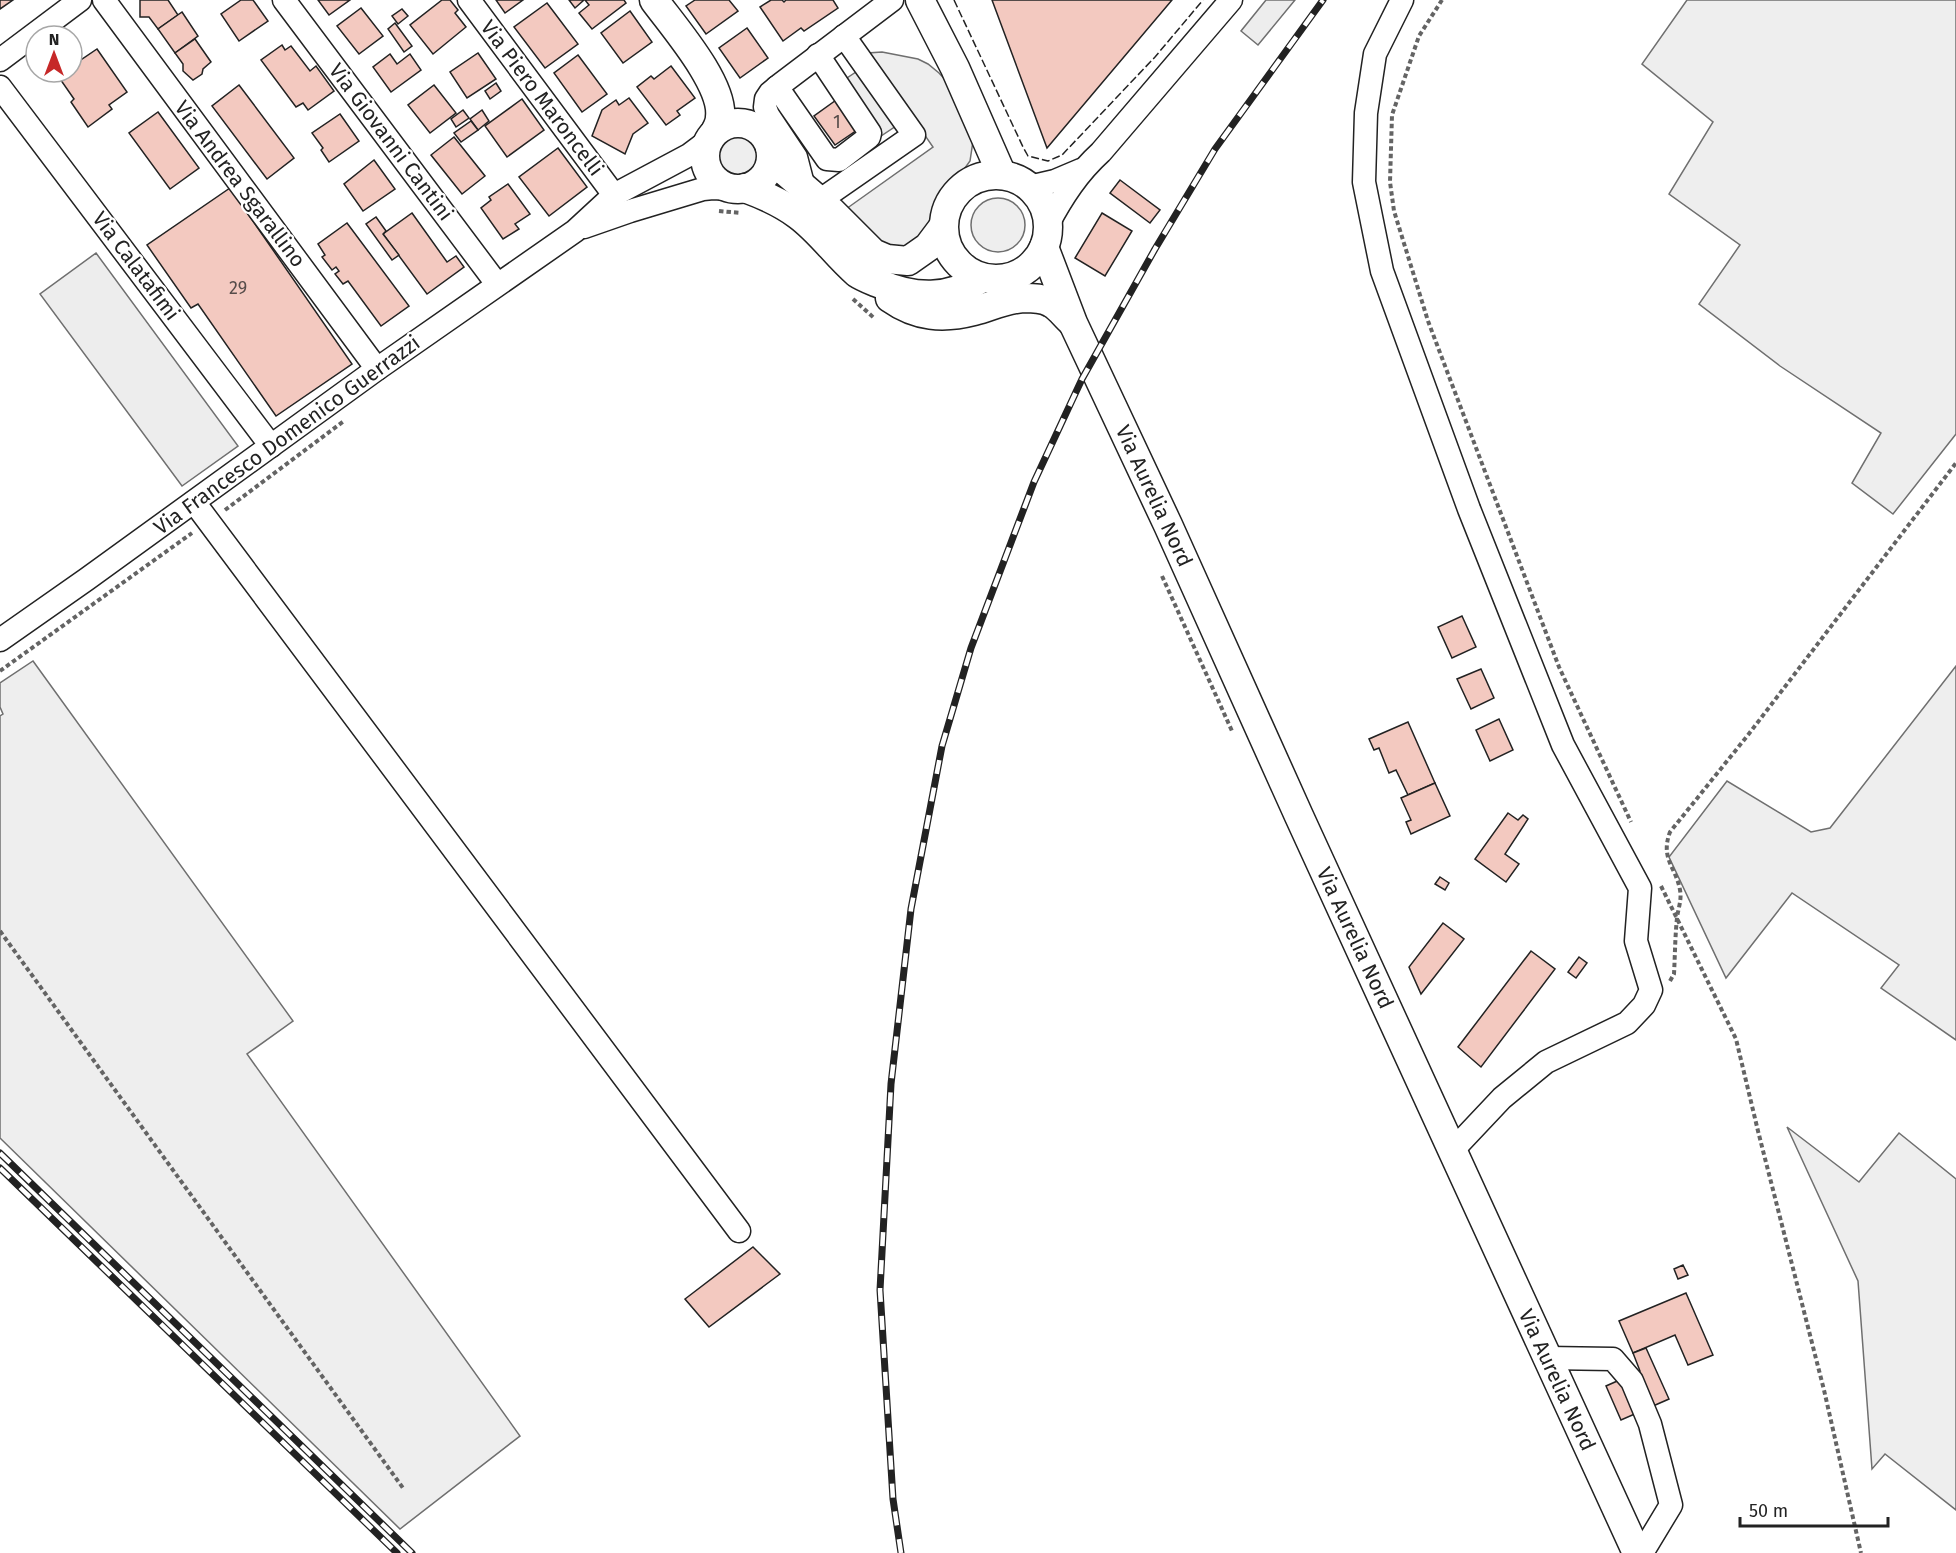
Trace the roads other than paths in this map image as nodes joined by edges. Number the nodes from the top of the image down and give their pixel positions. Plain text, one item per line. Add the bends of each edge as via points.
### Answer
1 (80, 0) edge
2 (104, 0) edge
3 (284, 0) edge
4 (469, 0) edge
5 (654, 0) edge
6 (892, 0) edge
7 (920, 0) edge
8 (1231, 0) edge
9 (1402, 0) edge
10 (844, 36) junction
11 (818, 55) junction
12 (0, 60) edge
13 (0, 87) edge
14 (777, 87) junction
15 (712, 135) junction
16 (770, 147) junction
17 (1082, 169) junction
18 (1002, 175) junction
19 (1029, 187) junction
20 (738, 188) junction
21 (811, 194) junction
22 (614, 195) junction
23 (944, 227) junction
24 (574, 231) junction
25 (1046, 235) junction
26 (982, 278) junction
27 (852, 283) junction
28 (497, 284) junction
29 (1073, 323) junction
30 (377, 369) junction
31 (271, 446) junction
32 (194, 502) junction
33 (0, 640) edge
34 (1452, 1151) junction
35 (739, 1231) dead end
36 (1547, 1358) junction
37 (1636, 1553) edge
38 (1642, 1553) edge

1 - 12 street
2 - 30 street, Via Andrea Sgarallino
3 - 28 street, Via Giovanni Cantini
4 - 22 street, Via Piero Maroncelli
5 - 15 main road via 698,58 712,85 721,114
6 - 10 street
7 - 18 main road
8 - 17 street via 1101,152
9 - 34 street via 1375,54 1366,113 1364,182 1382,271 1469,509 1563,745 1640,888 1636,941 1651,990 1644,1005 1627,1023 1546,1062 1502,1098
10 - 11 street
10 - 21 street via 914,135
11 - 14 street
11 - 14 street via 869,137 839,160 826,159
13 - 31 street, Via Calatafimi
14 - 21 street via 766,99 765,107 796,157
15 - 16 main road via 726,125 748,124 758,129
15 - 20 main road via 705,149 707,170 713,179
15 - 22 street, Via Francesco Domenico Guerrazzi via 689,155
16 - 20 main road via 769,168 763,177 755,184
16 - 21 main road via 780,165
17 - 19 street
17 - 25 street via 1063,196
18 - 19 main road
18 - 23 main road via 984,176 955,194 946,210
19 - 25 main road via 1042,203
20 - 24 street, Via Francesco Domenico Guerrazzi via 703,189
20 - 27 main road, Via Francesco Domenico Guerrazzi via 771,198 799,215
21 - 23 main road via 873,253 887,259 908,261
22 - 24 street, Via Francesco Domenico Guerrazzi
23 - 26 main road via 946,244 954,259
24 - 28 street, Via Francesco Domenico Guerrazzi
25 - 26 main road via 1037,260 1026,270 997,279
25 - 29 main road, Via Aurelia Nord
26 - 27 main road, Via Francesco Domenico Guerrazzi via 954,292 917,295
27 - 29 main road, Via Francesco Domenico Guerrazzi via 911,312 927,315 943,316 1012,299 1040,298 1052,303
28 - 30 street, Via Francesco Domenico Guerrazzi
29 - 34 main road, Via Aurelia Nord
30 - 31 street, Via Francesco Domenico Guerrazzi
31 - 32 street, Via Francesco Domenico Guerrazzi
32 - 33 street, Via Francesco Domenico Guerrazzi
32 - 35 street
34 - 36 main road, Via Aurelia Nord
36 - 37 main road, Via Aurelia Nord
36 - 38 street via 1613,1359 1632,1381 1650,1424 1671,1505

